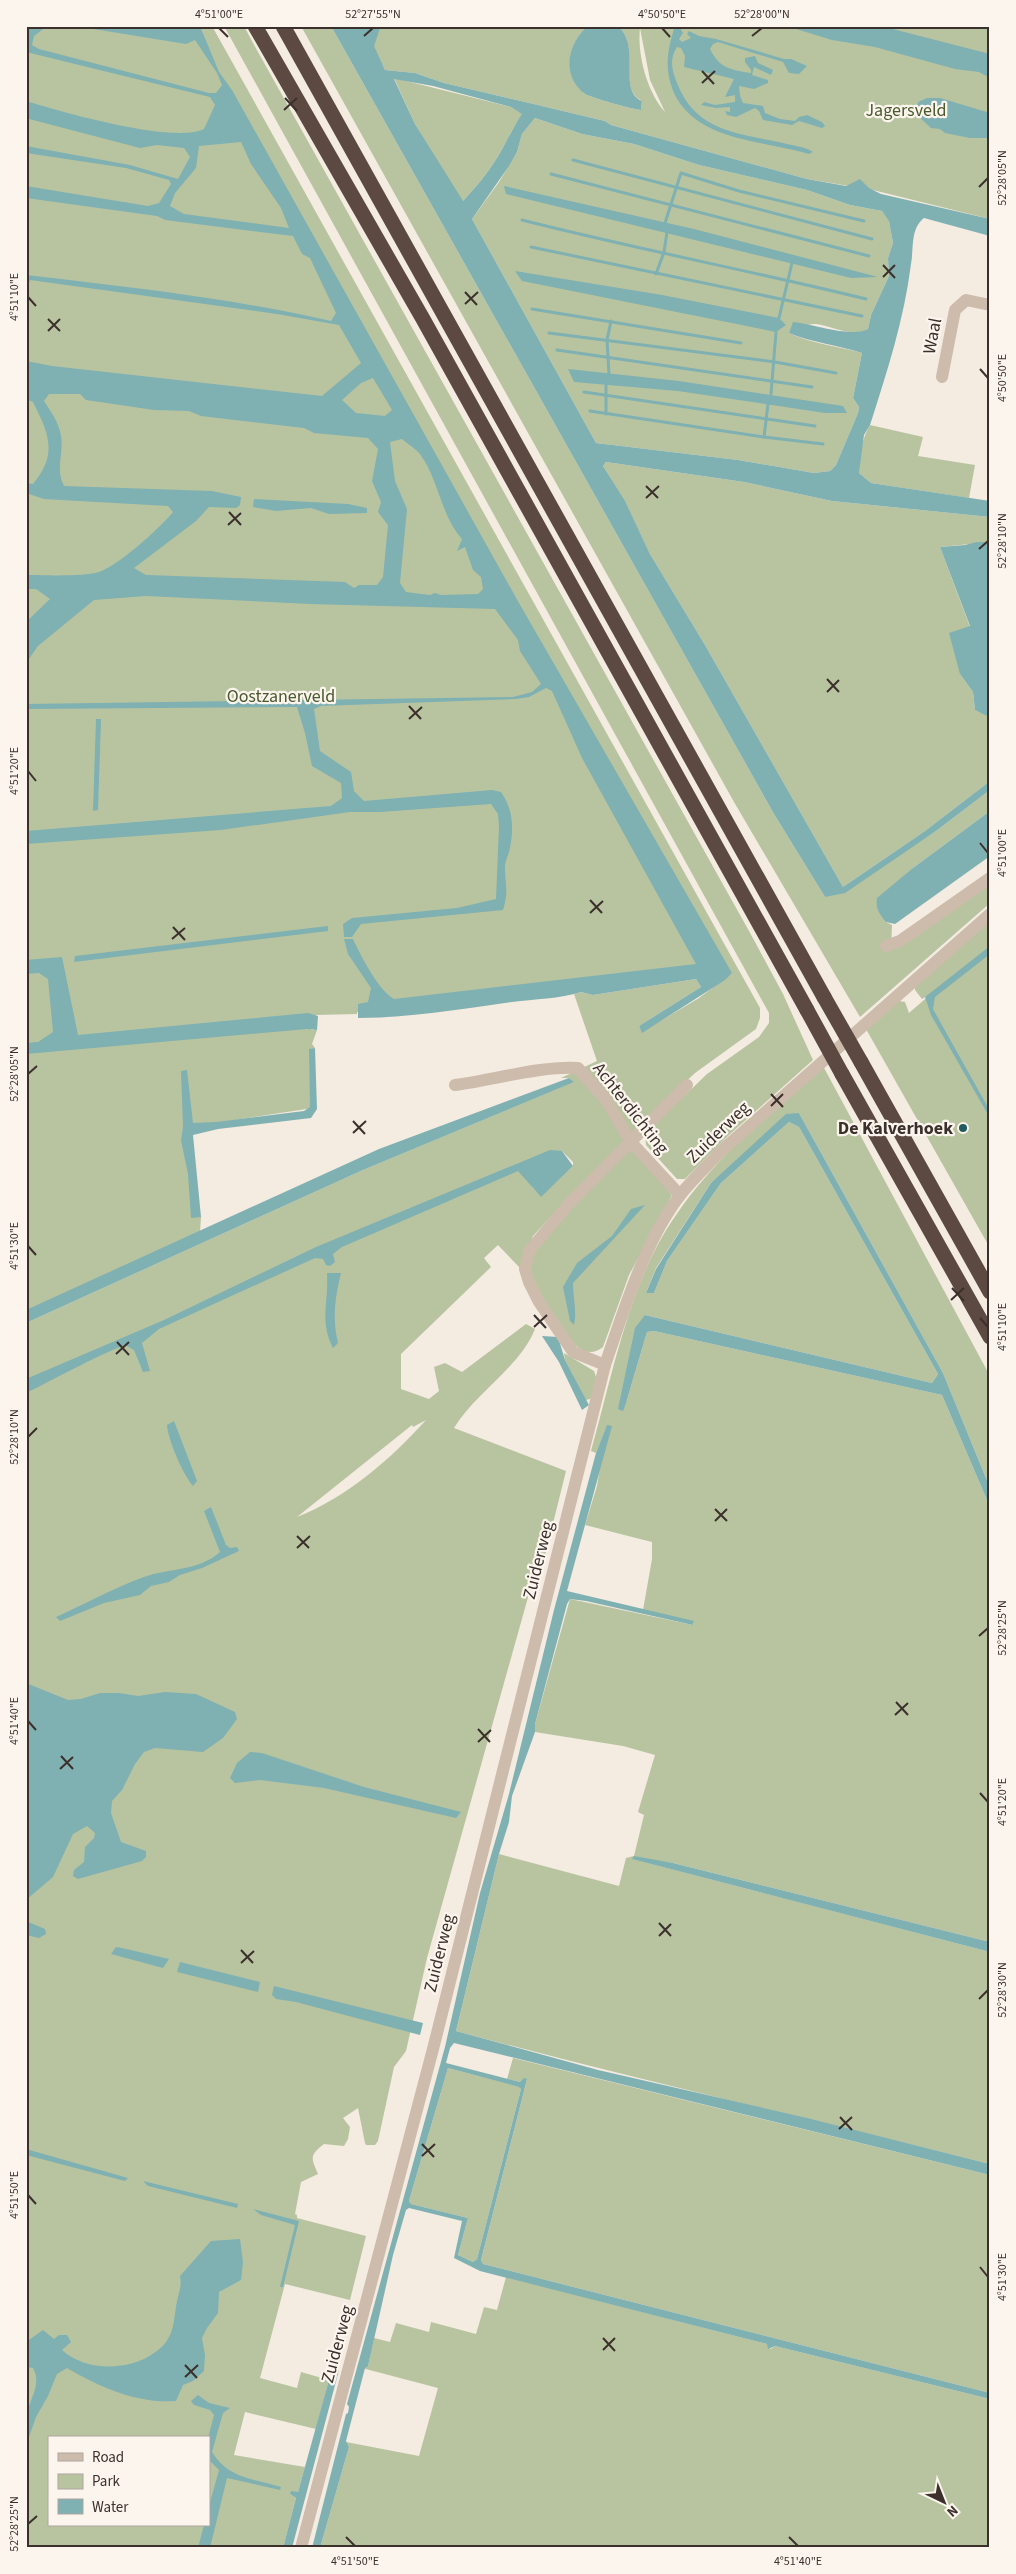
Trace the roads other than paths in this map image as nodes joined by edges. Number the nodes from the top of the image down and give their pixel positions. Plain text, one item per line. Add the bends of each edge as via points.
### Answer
1 (255, 26) edge
2 (283, 26) edge
3 (990, 305) edge
4 (942, 378) dead end
5 (990, 878) edge
6 (990, 914) edge
7 (886, 946) dead end
8 (455, 1085) dead end
9 (687, 1085) dead end
10 (631, 1142) junction
11 (680, 1195) junction
12 (990, 1292) edge
13 (990, 1337) edge
14 (605, 1365) junction
15 (301, 2548) edge

1 - 13 highway, bridge via 424,319
2 - 12 highway, bridge
3 - 4 street, Waal via 966,300 955,310
5 - 7 street via 900,941
6 - 11 street, Zuiderweg via 720,1152
8 - 10 street, Achterdichting via 557,1067 578,1068 606,1100
9 - 10 street
10 - 11 street, Achterdichting
10 - 14 street via 567,1206 530,1250 525,1269 539,1302 573,1352
11 - 14 street, Zuiderweg via 644,1260
14 - 15 street, Zuiderweg via 433,2049

